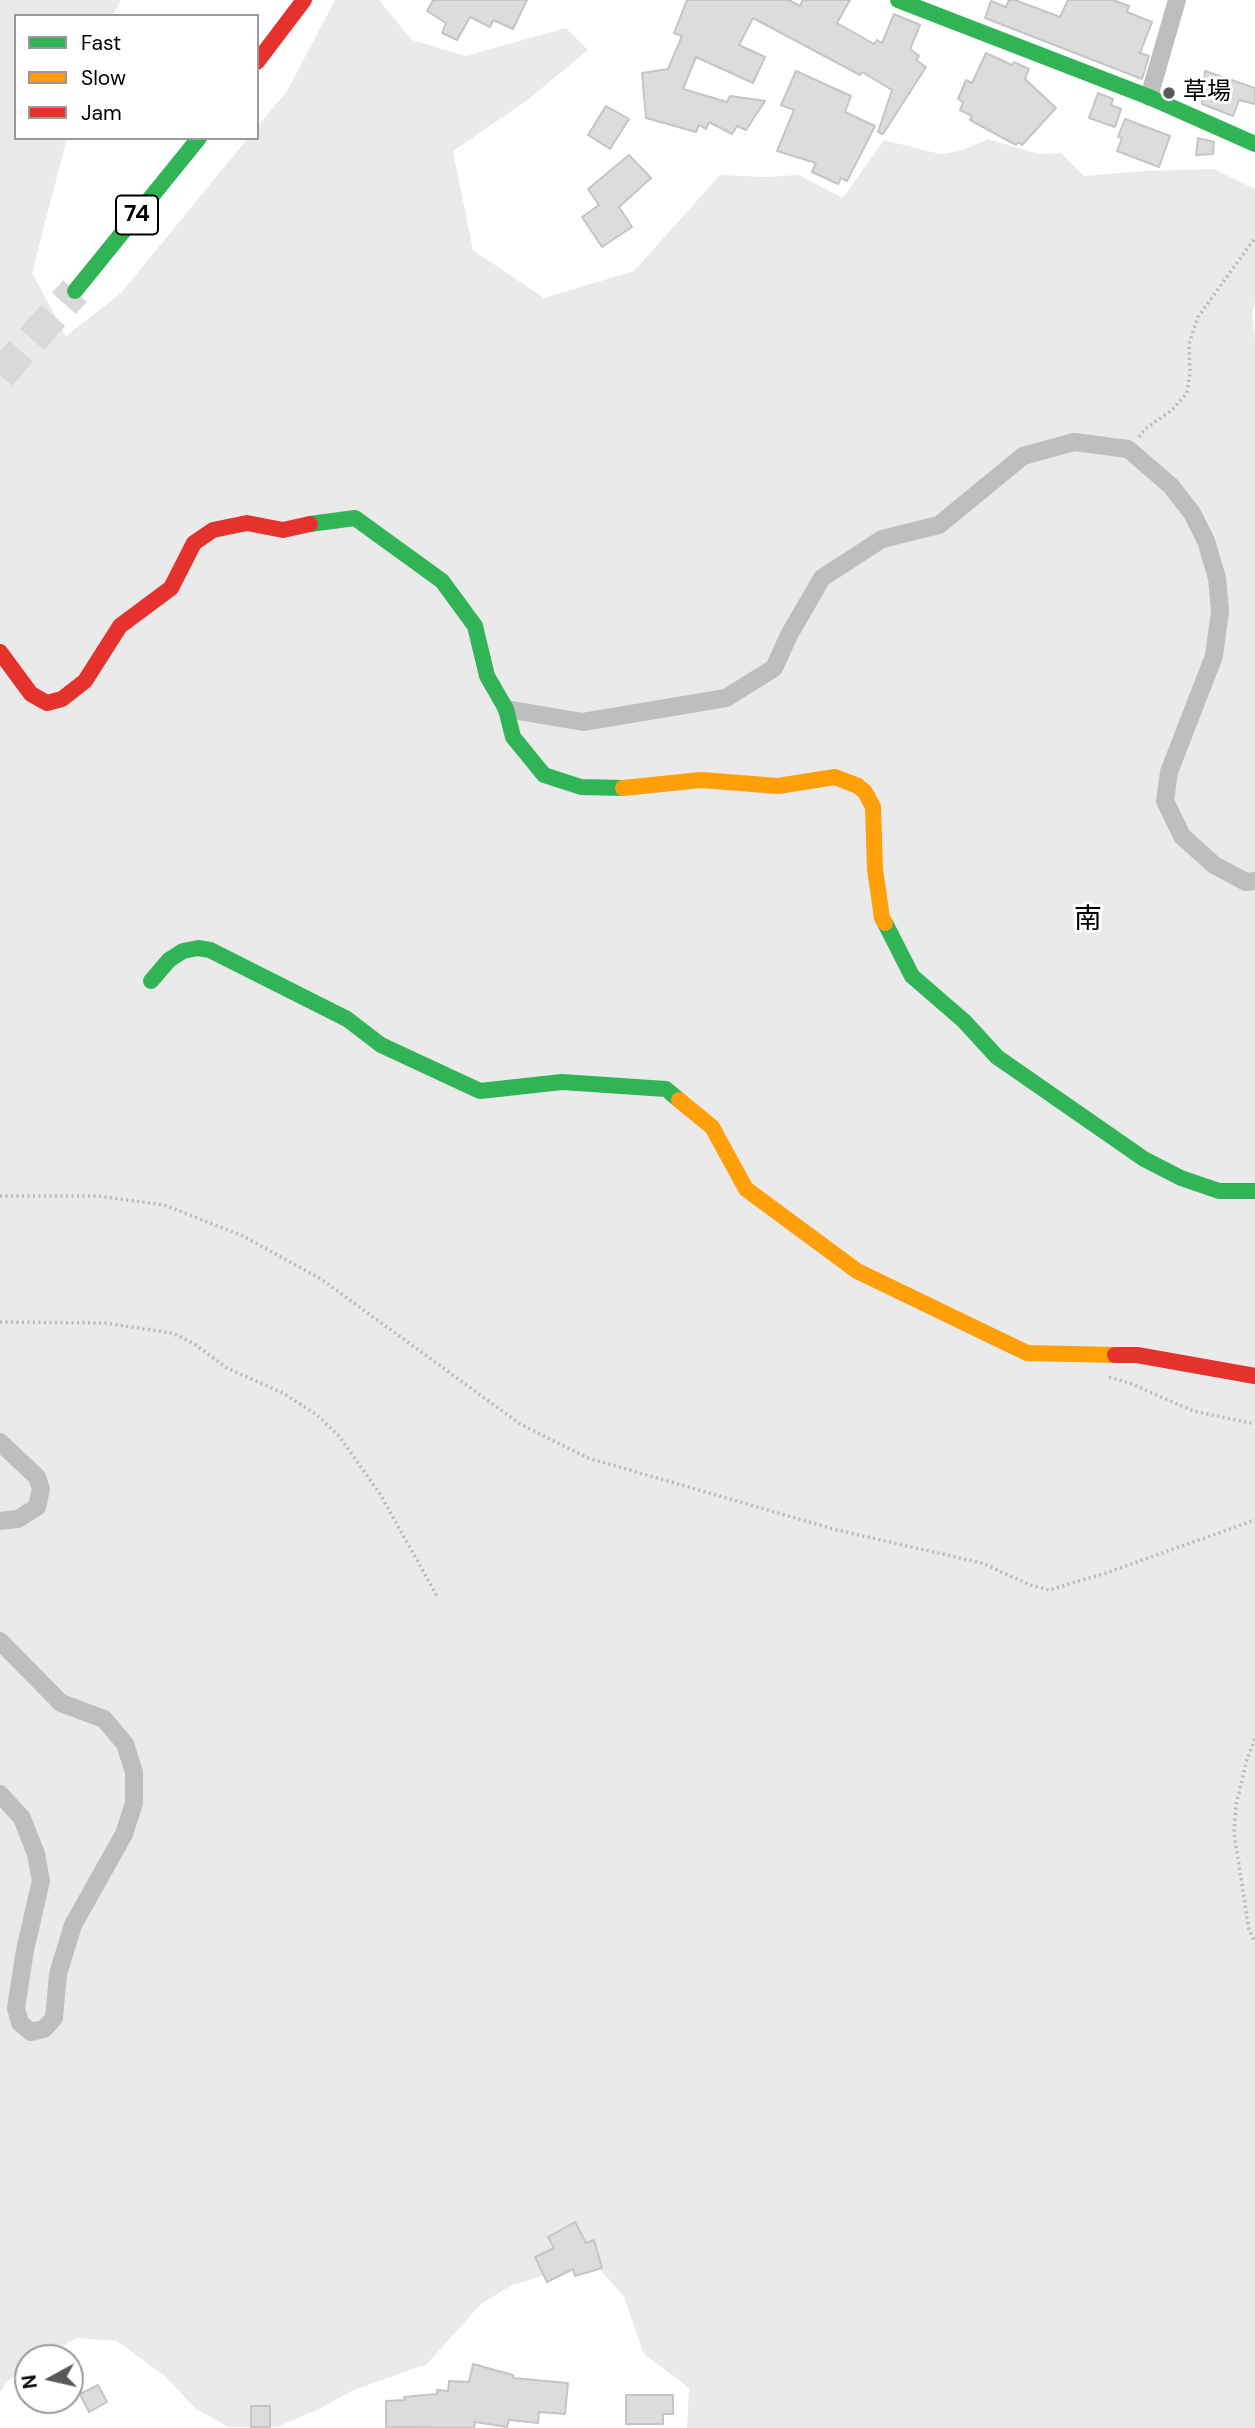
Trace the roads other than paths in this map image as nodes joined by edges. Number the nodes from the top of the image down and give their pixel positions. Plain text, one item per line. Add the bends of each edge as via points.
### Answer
1 (290, 0) edge
2 (304, 0) edge
3 (898, 0) edge
4 (1177, 0) edge
5 (259, 40) edge
6 (259, 59) edge
7 (1149, 97) junction
8 (181, 140) edge
9 (197, 140) edge
10 (1255, 144) edge
11 (0, 652) edge
12 (506, 709) junction
13 (1255, 881) edge
14 (151, 981) dead end
15 (1255, 1191) edge
16 (1255, 1376) edge
17 (0, 1442) edge
18 (0, 1521) edge
19 (0, 1641) edge
20 (0, 1794) edge

1 - 5 main road
2 - 6 main road
3 - 7 main road
4 - 7 street
7 - 10 main road
8 - 9 main road, 74 via 70,287
11 - 12 main road via 31,694 47,703 62,699 85,681 120,626 171,588 194,543 213,530 247,523 283,530 355,519 442,581 475,626 487,676
12 - 13 street via 583,722 726,698 774,668 822,578 882,539 939,526 1023,456 1074,442 1128,449 1171,485 1192,513 1217,578 1220,611 1214,656 1169,772 1165,801 1182,836 1214,865 1246,882
12 - 15 main road via 513,737 544,775 581,787 627,788 701,780 778,786 835,777 858,786 873,807 874,869 882,918 912,976 997,1057 1144,1159 1219,1191
14 - 16 main road via 183,951 210,950 347,1019 381,1045 480,1091 562,1082 666,1089 712,1127 746,1189 857,1271 1027,1353 1137,1355
17 - 18 street via 37,1477 41,1489 37,1507 18,1519
19 - 20 street via 61,1703 104,1719 125,1744 134,1772 134,1803 124,1834 73,1925 58,1974 54,2018 44,2029 31,2032 20,2023 16,2008 41,1881 22,1818

